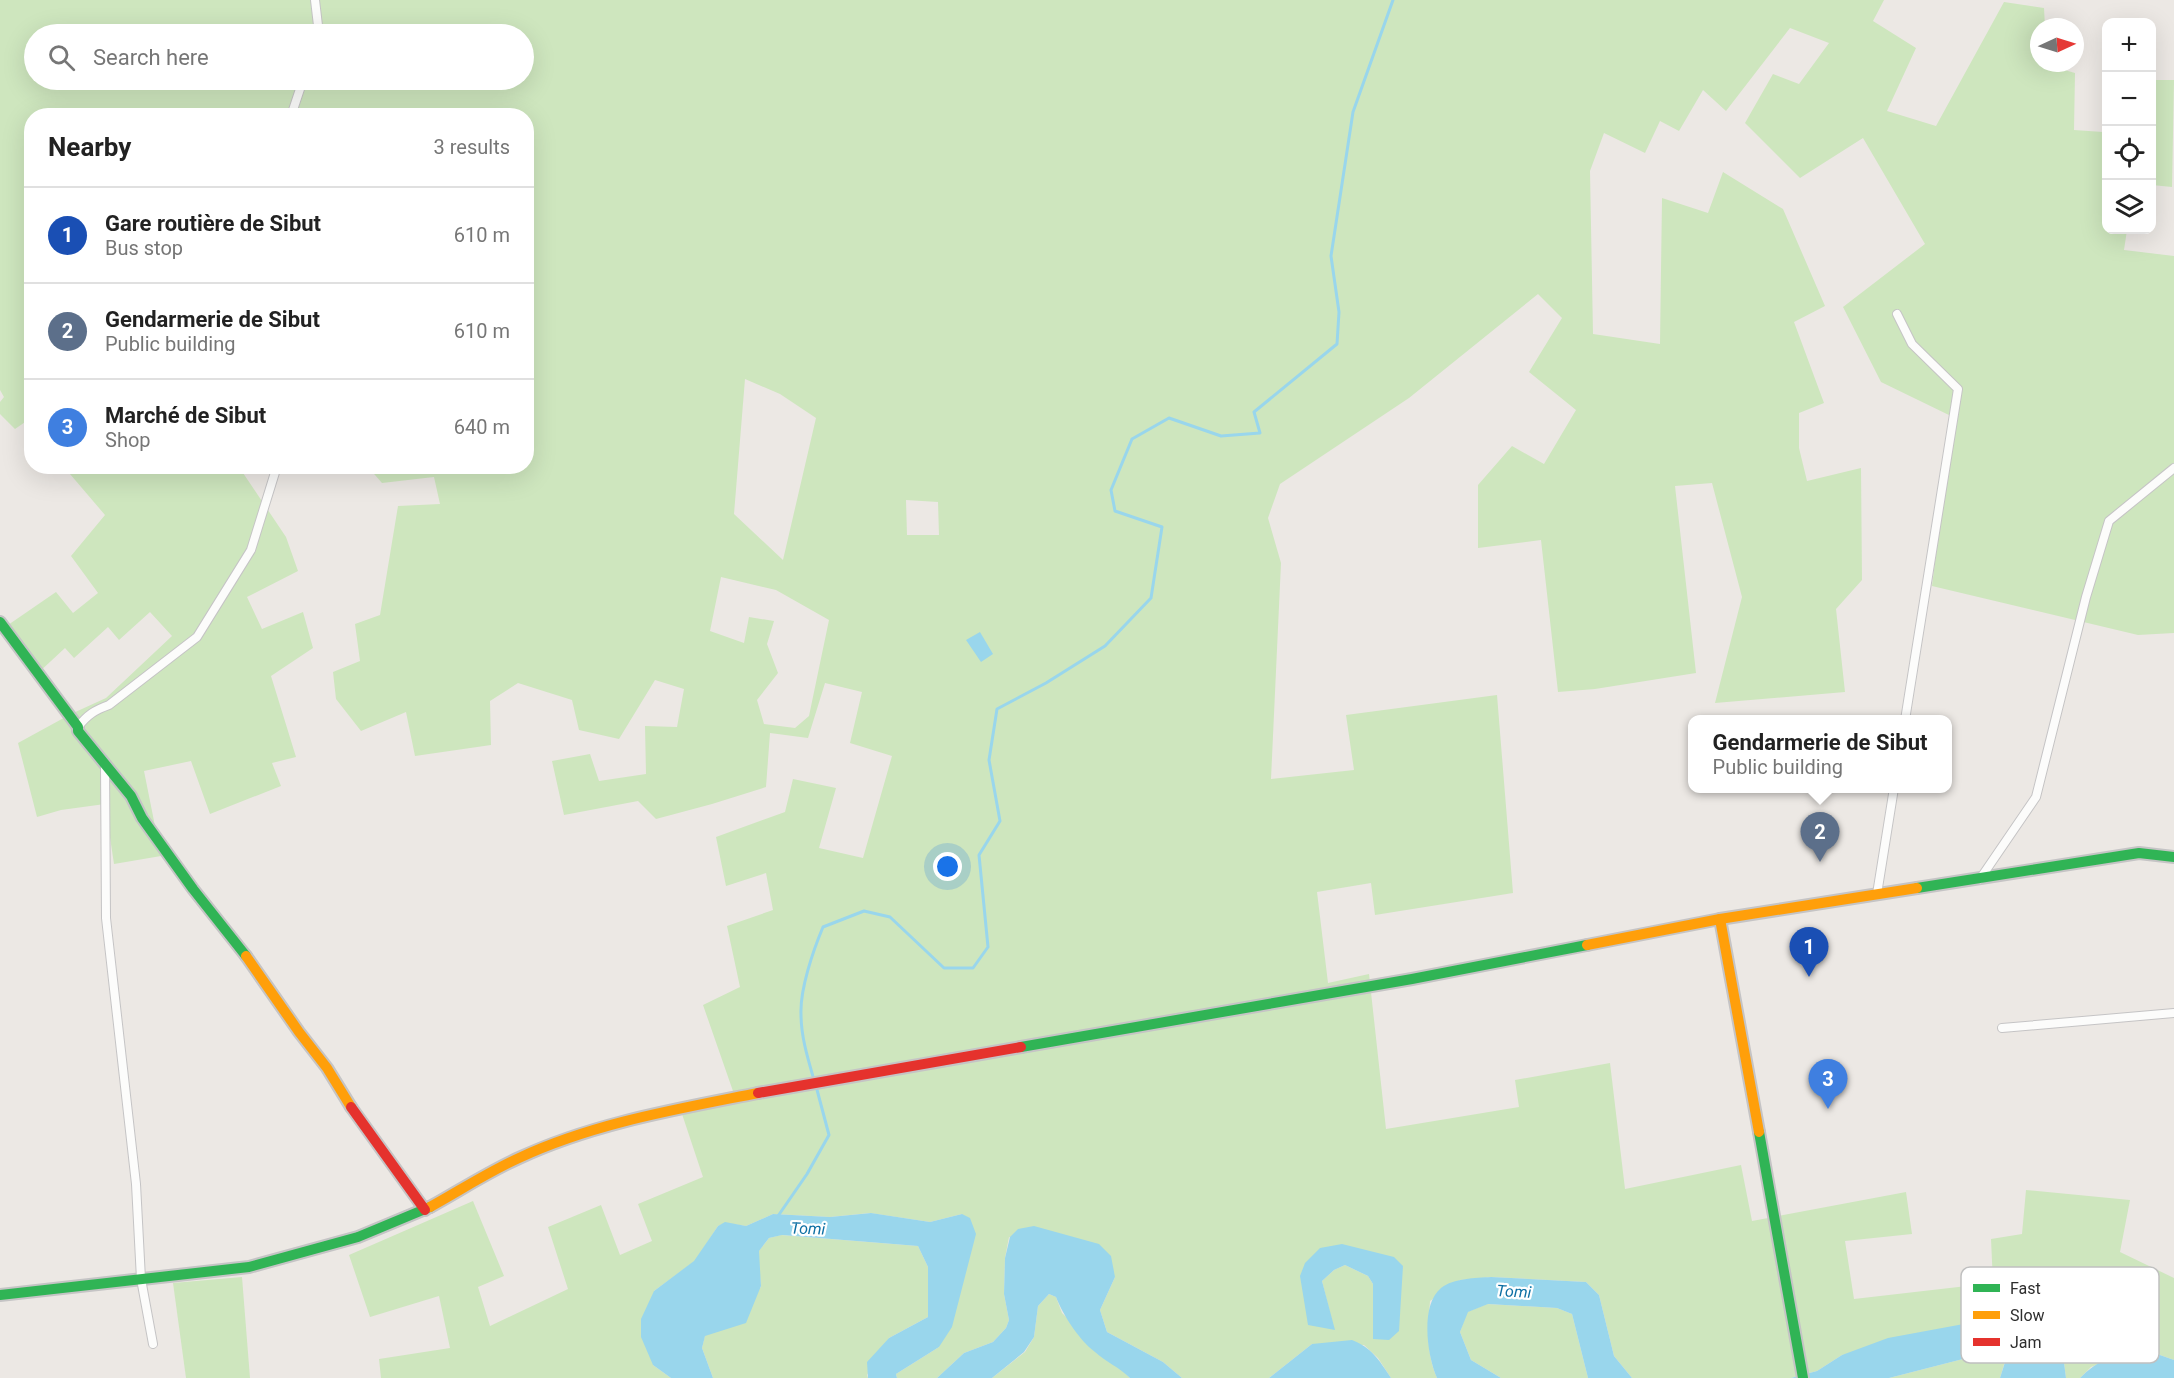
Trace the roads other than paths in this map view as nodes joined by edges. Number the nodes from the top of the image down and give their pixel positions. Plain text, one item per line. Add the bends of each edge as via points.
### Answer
1 (315, 0) edge
2 (318, 24) edge
3 (300, 90) edge
4 (294, 108) edge
5 (1897, 314) dead end
6 (2174, 468) edge
7 (275, 474) edge
8 (0, 622) edge
9 (1906, 715) edge
10 (78, 727) junction
11 (105, 764) junction
12 (1893, 793) edge
13 (2174, 857) edge
14 (1980, 879) junction
15 (1877, 894) junction
16 (1720, 919) junction
17 (2174, 1013) edge
18 (2002, 1028) dead end
19 (425, 1210) junction
20 (141, 1279) junction
21 (0, 1295) edge
22 (153, 1344) dead end
23 (1802, 1372) edge

1 - 2 street
3 - 4 street
5 - 9 street via 1912,344 1958,389
6 - 14 street via 2109,521 2036,797
7 - 10 street via 251,550 197,637 109,705 87,715
8 - 10 main road
10 - 11 main road
11 - 19 main road via 327,1068 355,1114
11 - 20 street via 106,918 136,1184
12 - 15 street
13 - 14 main road via 2139,853
14 - 15 main road
15 - 16 main road
16 - 19 main road via 1412,980 838,1078 657,1113 585,1133 519,1158
16 - 23 main road
17 - 18 street
19 - 20 main road via 358,1237 249,1267
20 - 21 main road
20 - 22 street

